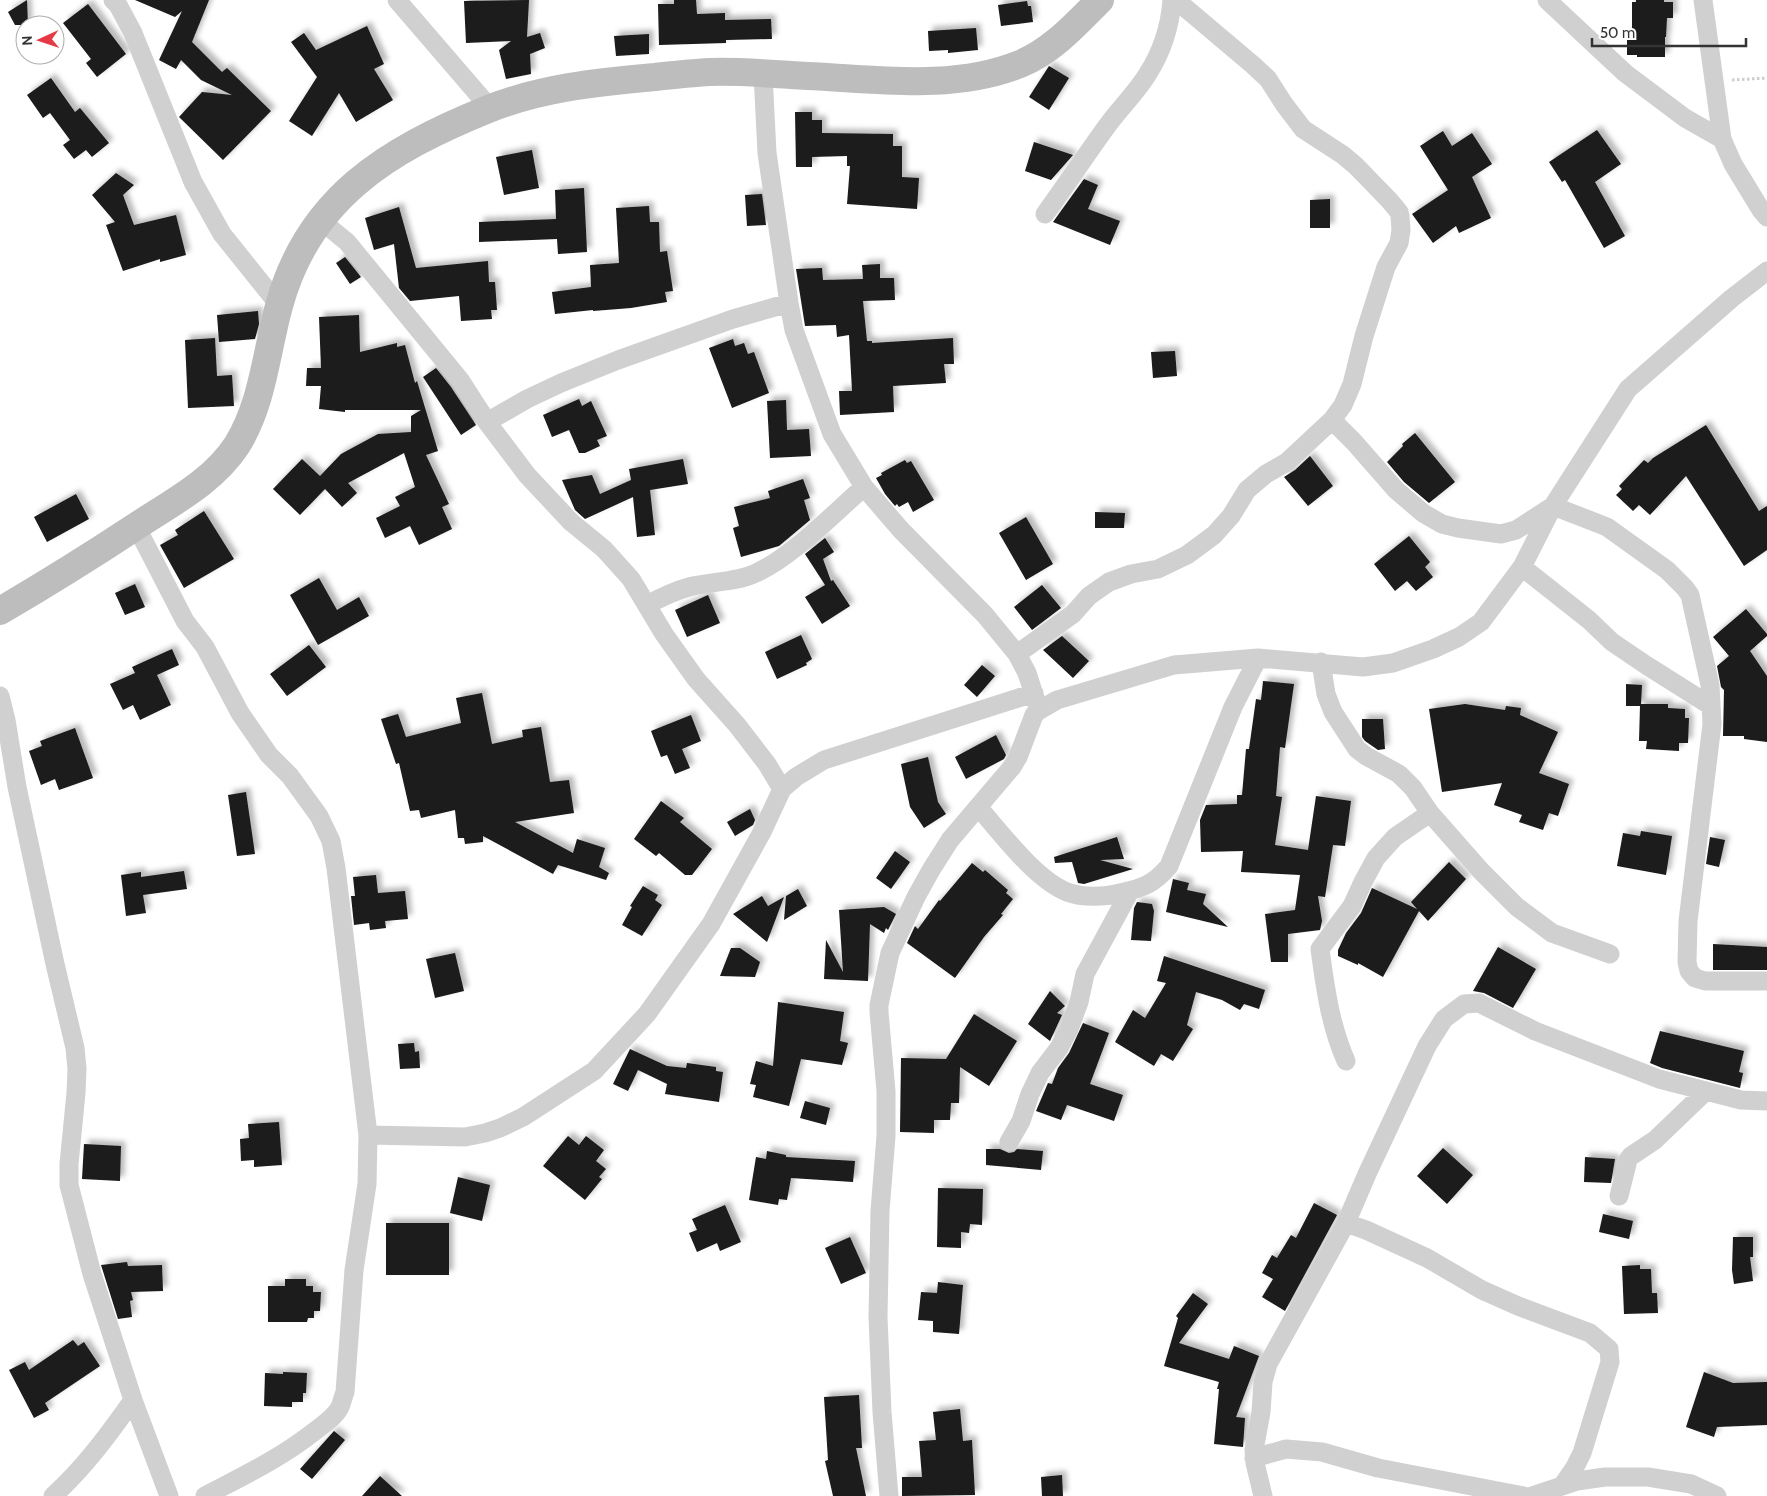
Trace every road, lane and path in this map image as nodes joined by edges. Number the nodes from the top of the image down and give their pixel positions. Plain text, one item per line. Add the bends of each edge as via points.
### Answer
1 (113, 0) edge
2 (397, 0) edge
3 (1100, 0) edge
4 (1172, 0) edge
5 (1176, 0) edge
6 (1547, 0) edge
7 (1703, 0) edge
8 (763, 74) junction
9 (1767, 78) edge
10 (1714, 81) junction
11 (490, 108) junction
12 (1722, 139) junction
13 (1045, 214) dead end
14 (1767, 217) edge
15 (319, 219) junction
16 (1767, 271) edge
17 (789, 303) junction
18 (279, 305) junction
19 (1332, 420) junction
20 (488, 422) junction
21 (864, 487) junction
22 (1552, 506) junction
23 (136, 526) junction
24 (1522, 567) junction
25 (647, 605) junction
26 (0, 611) edge
27 (1016, 654) junction
28 (1258, 658) junction
29 (1321, 662) junction
30 (0, 696) edge
31 (1036, 702) junction
32 (1711, 706) junction
33 (782, 788) junction
34 (979, 808) junction
35 (1430, 813) junction
36 (1130, 891) junction
37 (1610, 954) dead end
38 (1767, 981) edge
39 (1346, 1060) dead end
40 (1705, 1092) junction
41 (1767, 1101) edge
42 (368, 1134) junction
43 (1009, 1142) dead end
44 (1619, 1196) dead end
45 (1346, 1223) junction
46 (133, 1400) junction
47 (1254, 1458) junction
48 (1562, 1486) junction
49 (53, 1496) edge
50 (169, 1496) edge
51 (205, 1496) edge
52 (889, 1496) edge
53 (1263, 1496) edge
54 (1524, 1496) edge
55 (1532, 1496) edge
56 (1716, 1496) edge

1 - 18 street via 133,33 193,182 222,234
2 - 11 street
3 - 8 street via 1063,38 1043,52 1020,64 990,73 960,79 920,81
4 - 13 street via 1167,33 1147,76
5 - 19 street via 1268,80 1303,129 1356,166 1399,212 1399,243 1386,267 1352,384
6 - 12 street via 1625,73 1685,118
7 - 10 street
8 - 11 street via 711,72 604,81 553,90
8 - 17 street via 767,153
9 - 10 path
10 - 12 street
11 - 15 street via 437,130 377,165
12 - 14 street via 1733,164
15 - 18 street via 292,266
15 - 20 street via 339,234 362,260 460,380
16 - 22 street via 1628,389
17 - 20 street via 733,319 618,360 527,399
17 - 21 street via 794,330 832,434
18 - 23 street via 258,400 236,446 199,486
19 - 22 street via 1396,490 1442,524 1501,534 1516,530
19 - 27 street via 1287,462 1247,490 1214,535 1187,555 1158,569 1109,582 1072,614
20 - 25 street via 527,475 571,522 619,564
21 - 25 street via 771,565 742,578 689,586
21 - 27 street via 900,530 985,615
22 - 24 street
22 - 32 street via 1607,527 1667,570 1685,588 1693,604 1710,684
23 - 26 street
23 - 42 street via 185,621 205,647 240,713 269,755 290,776 313,808 330,841
24 - 29 street via 1481,622 1459,637 1393,663 1363,667
24 - 32 street via 1612,642
25 - 33 street via 696,679 742,732
27 - 31 street via 1027,673
28 - 29 street
28 - 31 street via 1174,665 1057,700
28 - 36 street via 1234,707 1169,866 1158,879
29 - 35 street via 1326,694 1346,735 1361,752 1399,774
30 - 46 street via 16,786 76,1048 69,1185 92,1274
31 - 33 street via 824,760
31 - 34 street via 1018,757
32 - 38 street via 1712,724 1686,962 1695,978 1705,981
33 - 42 street via 762,832 711,924 647,1014 594,1071 523,1117 485,1133 465,1137
34 - 36 street via 1039,874 1059,888 1070,893 1110,896
34 - 52 street via 950,840 916,897 890,953 878,1012 886,1091 878,1317
35 - 37 street via 1501,893 1532,919 1552,933
35 - 39 street via 1395,837 1376,858 1352,906 1320,949 1325,988 1339,1046
36 - 43 street via 1085,974 1070,1029 1040,1074
40 - 41 street via 1741,1100
40 - 44 street via 1655,1140 1631,1156
40 - 45 street via 1659,1079 1535,1031 1478,1003 1464,1004 1444,1019 1427,1046
42 - 51 street via 367,1184 354,1270 345,1392 340,1406 296,1447
45 - 47 street via 1268,1364
45 - 48 street via 1427,1258 1482,1290 1590,1333 1609,1349 1610,1362 1582,1453
46 - 49 street via 101,1444
46 - 50 street
47 - 53 street
47 - 54 street via 1286,1449 1322,1452 1378,1468
48 - 55 street
48 - 56 street via 1605,1477 1648,1477 1692,1484

